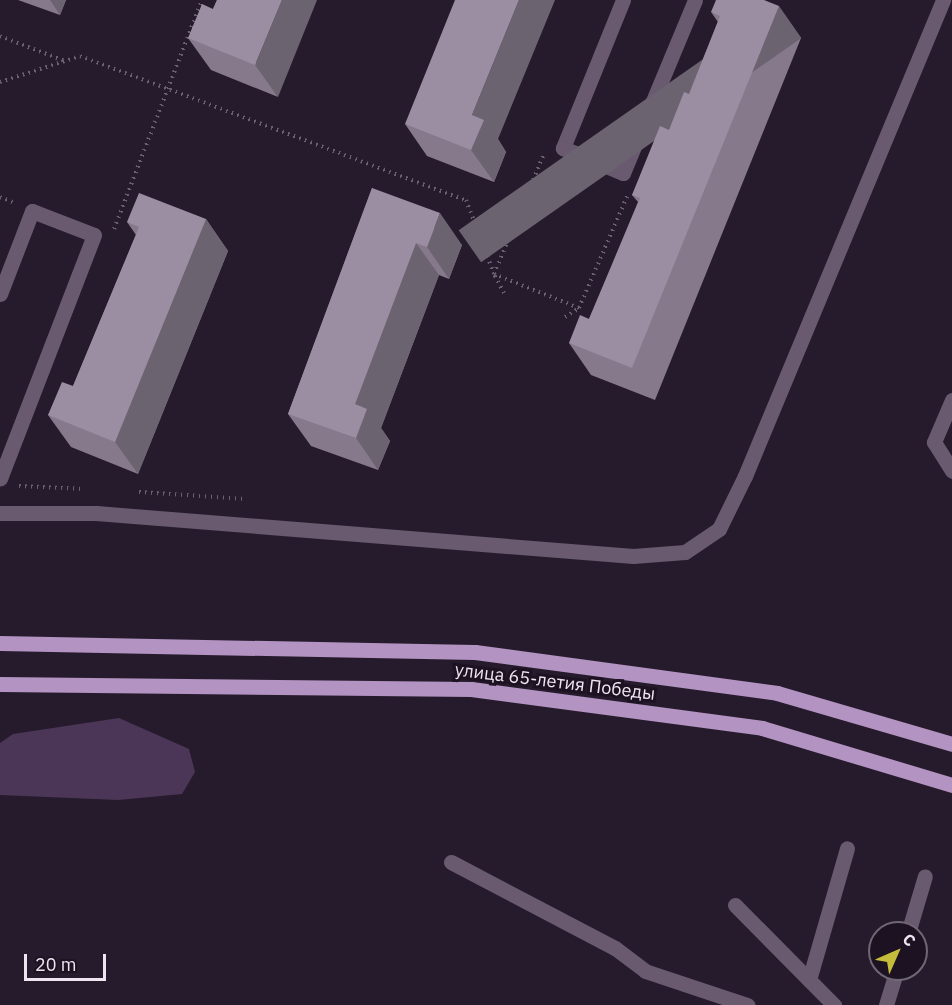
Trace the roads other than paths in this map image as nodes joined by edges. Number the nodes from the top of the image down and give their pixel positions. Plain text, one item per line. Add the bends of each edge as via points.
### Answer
1 (623, 0) edge
2 (695, 0) edge
3 (943, 0) edge
4 (0, 294) edge
5 (952, 400) edge
6 (952, 471) edge
7 (0, 479) edge
8 (0, 513) edge
9 (0, 644) edge
10 (0, 684) edge
11 (952, 744) edge
12 (952, 785) edge
13 (847, 848) dead end
14 (452, 862) dead end
15 (925, 876) dead end
16 (735, 905) dead end
17 (912, 921) edge
18 (809, 980) junction
19 (893, 981) edge
20 (747, 1005) edge
21 (834, 1005) edge
22 (886, 1005) edge

1 - 2 lane via 563,148 623,173
3 - 8 lane via 745,476 719,529 686,552 633,556 96,513
4 - 7 lane via 32,211 94,235
5 - 6 lane via 934,442
9 - 11 main road, улица 65-летия Победы via 475,652 777,693
10 - 12 main road, улица 65-летия Победы via 471,689 762,728
13 - 18 lane
14 - 20 lane via 615,948 645,971
15 - 17 lane
16 - 18 lane
18 - 21 lane
19 - 22 lane

